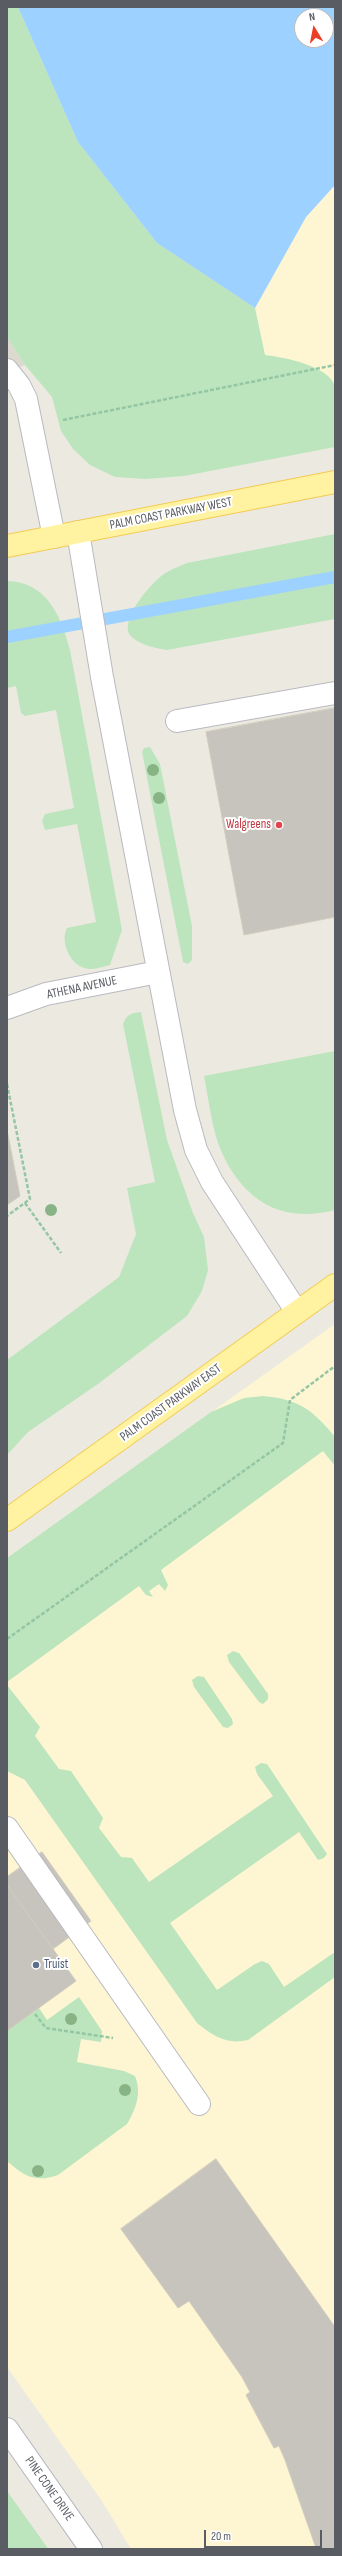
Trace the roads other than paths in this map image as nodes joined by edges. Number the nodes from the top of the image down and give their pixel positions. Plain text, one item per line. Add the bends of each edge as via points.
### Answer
1 (7, 370) edge
2 (335, 482) edge
3 (78, 532) junction
4 (54, 537) junction
5 (7, 546) edge
6 (335, 693) edge
7 (177, 721) dead end
8 (158, 972) junction
9 (7, 1008) edge
10 (335, 1285) edge
11 (297, 1312) junction
12 (7, 1520) edge
13 (7, 1828) edge
14 (199, 2104) dead end
15 (7, 2429) edge
16 (91, 2549) edge

1 - 4 street via 26,399
2 - 3 main road, PALM COAST PARKWAY WEST
3 - 4 main road, PALM COAST PARKWAY WEST
3 - 8 street
4 - 5 main road, PALM COAST PARKWAY WEST
6 - 7 street
8 - 9 street, ATHENA AVENUE via 46,994
8 - 11 street via 185,1110 196,1150 216,1188
10 - 11 main road, PALM COAST PARKWAY EAST
11 - 12 main road, PALM COAST PARKWAY EAST
13 - 14 street
15 - 16 street, PINE CONE DRIVE

